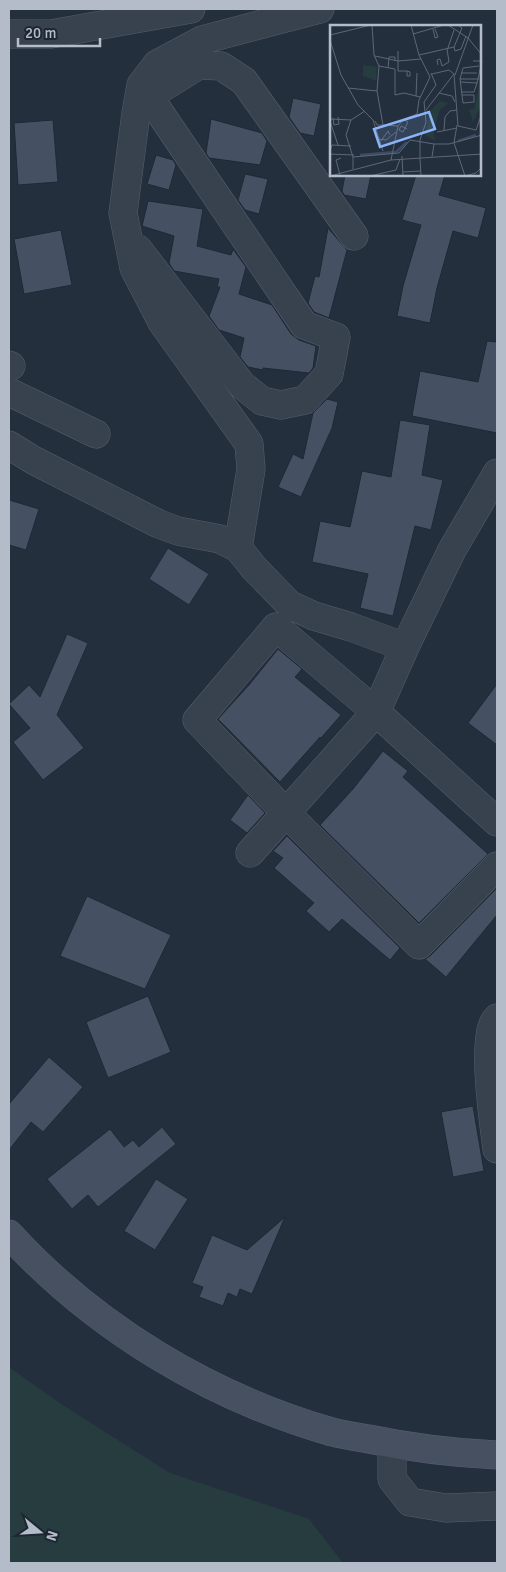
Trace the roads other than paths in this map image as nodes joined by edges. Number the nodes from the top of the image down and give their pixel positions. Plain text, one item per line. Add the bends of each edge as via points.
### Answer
1 (191, 9) edge
2 (320, 9) edge
3 (9, 34) edge
4 (145, 90) junction
5 (127, 235) junction
6 (354, 236) dead end
7 (10, 375) edge
8 (96, 434) dead end
9 (9, 445) edge
10 (497, 472) edge
11 (238, 548) junction
12 (404, 647) junction
13 (376, 712) junction
14 (286, 813) junction
15 (497, 822) edge
16 (250, 853) dead end
17 (497, 866) edge
18 (497, 1018) edge
19 (497, 1149) edge
20 (9, 1234) edge
21 (392, 1444) junction
22 (497, 1455) edge
23 (497, 1506) edge

1 - 3 street via 52,34
2 - 4 street via 202,40 157,64
4 - 5 street via 123,212
4 - 5 street via 304,325 336,337 329,374 305,400 281,405 262,401 242,385
4 - 6 street via 199,65 221,66 244,81
5 - 11 street via 134,268 162,322 249,444 251,469
7 - 8 street
9 - 11 street via 159,524 220,539
10 - 12 street via 452,550
11 - 12 street via 290,605
12 - 13 street
13 - 14 street
13 - 14 street via 276,626 197,720
13 - 15 street
14 - 16 street
14 - 17 street via 420,945
18 - 19 street via 489,1038
20 - 21 street via 57,1282 105,1321 204,1381 270,1411 333,1432
21 - 22 street
21 - 23 street via 392,1479 410,1502 446,1508

